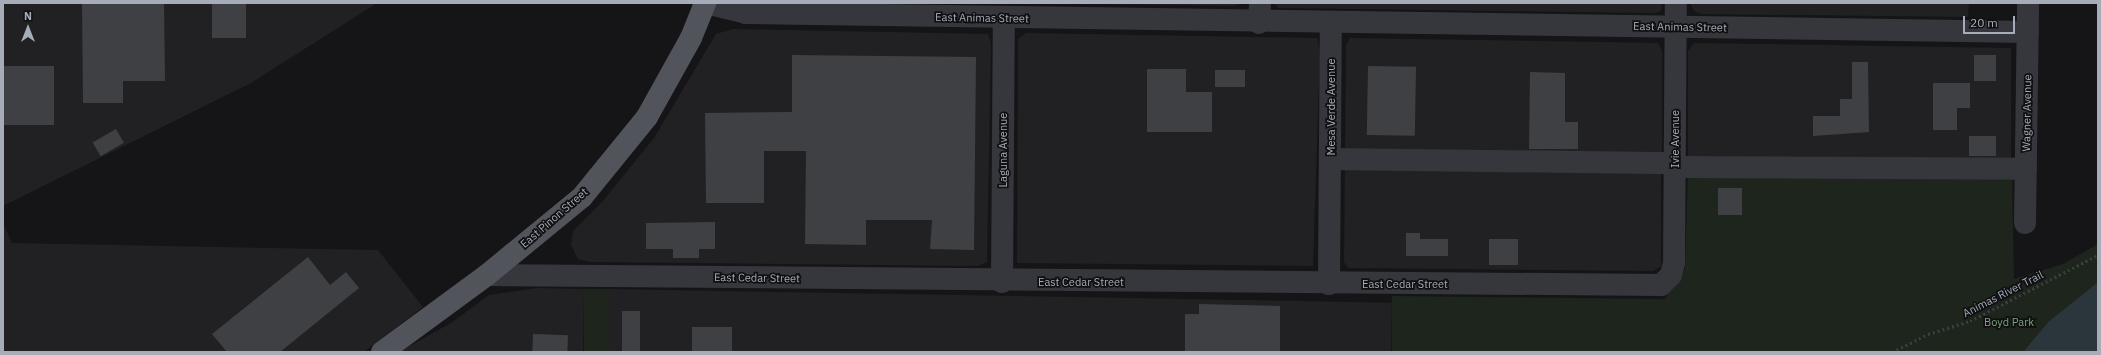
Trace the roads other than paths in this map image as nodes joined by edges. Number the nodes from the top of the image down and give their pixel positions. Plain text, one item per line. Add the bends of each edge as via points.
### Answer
1 (706, 3) edge
2 (1676, 3) edge
3 (2028, 3) edge
4 (1079, 11) edge
5 (1259, 13) edge
6 (1004, 18) junction
7 (1331, 22) junction
8 (1676, 27) junction
9 (2028, 32) junction
10 (1330, 159) junction
11 (1675, 165) junction
12 (2026, 169) junction
13 (2025, 223) dead end
14 (487, 274) junction
15 (1671, 275) joint
16 (1002, 282) junction
17 (1329, 284) junction
18 (382, 352) edge

1 - 6 street, East Animas Street via 746,14
1 - 14 main road, East Pinon Street via 691,38 647,117 619,155 582,197
2 - 8 street, Ivie Avenue
3 - 9 street, Wagner Avenue
4 - 5 street, East Animas Street
4 - 6 street, East Animas Street
5 - 7 street
6 - 16 street, Laguna Avenue
7 - 8 street, East Animas Street
7 - 10 street, Mesa Verde Avenue
8 - 9 street, East Animas Street
8 - 11 street, Ivie Avenue
9 - 12 street, Wagner Avenue
10 - 11 street
10 - 17 street, Mesa Verde Avenue
11 - 12 street
11 - 15 street, Ivie Avenue
12 - 13 street, Wagner Avenue
14 - 16 street, East Cedar Street
14 - 18 main road, East Pinon Street
15 - 17 street, East Cedar Street via 1665,283 1654,285
16 - 17 street, East Cedar Street

